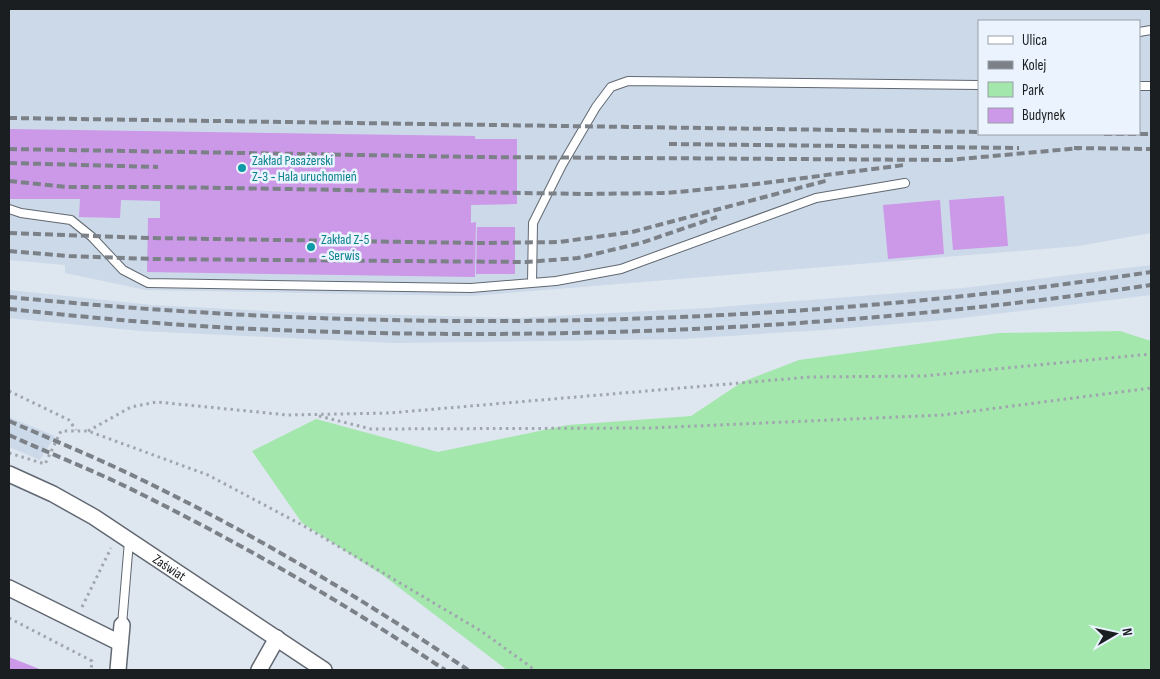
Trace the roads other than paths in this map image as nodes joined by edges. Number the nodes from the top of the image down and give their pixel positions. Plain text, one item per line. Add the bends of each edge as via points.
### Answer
1 (978, 84) edge
2 (905, 184) dead end
3 (9, 209) edge
4 (532, 283) junction
5 (9, 474) edge
6 (124, 537) junction
7 (9, 588) edge
8 (122, 625) joint
9 (277, 638) junction
10 (120, 643) junction
11 (118, 670) edge
12 (259, 670) edge
13 (324, 670) edge

1 - 4 lane via 628,81 611,86 562,166 533,223
2 - 4 lane via 816,198 621,269
3 - 4 lane via 71,220 92,237 122,270 148,283 471,288
5 - 6 street, Zaświat via 53,494
6 - 8 lane
6 - 9 street, Zaświat
7 - 10 street
8 - 10 street
9 - 12 street
9 - 13 street, Zaświat
10 - 11 street

